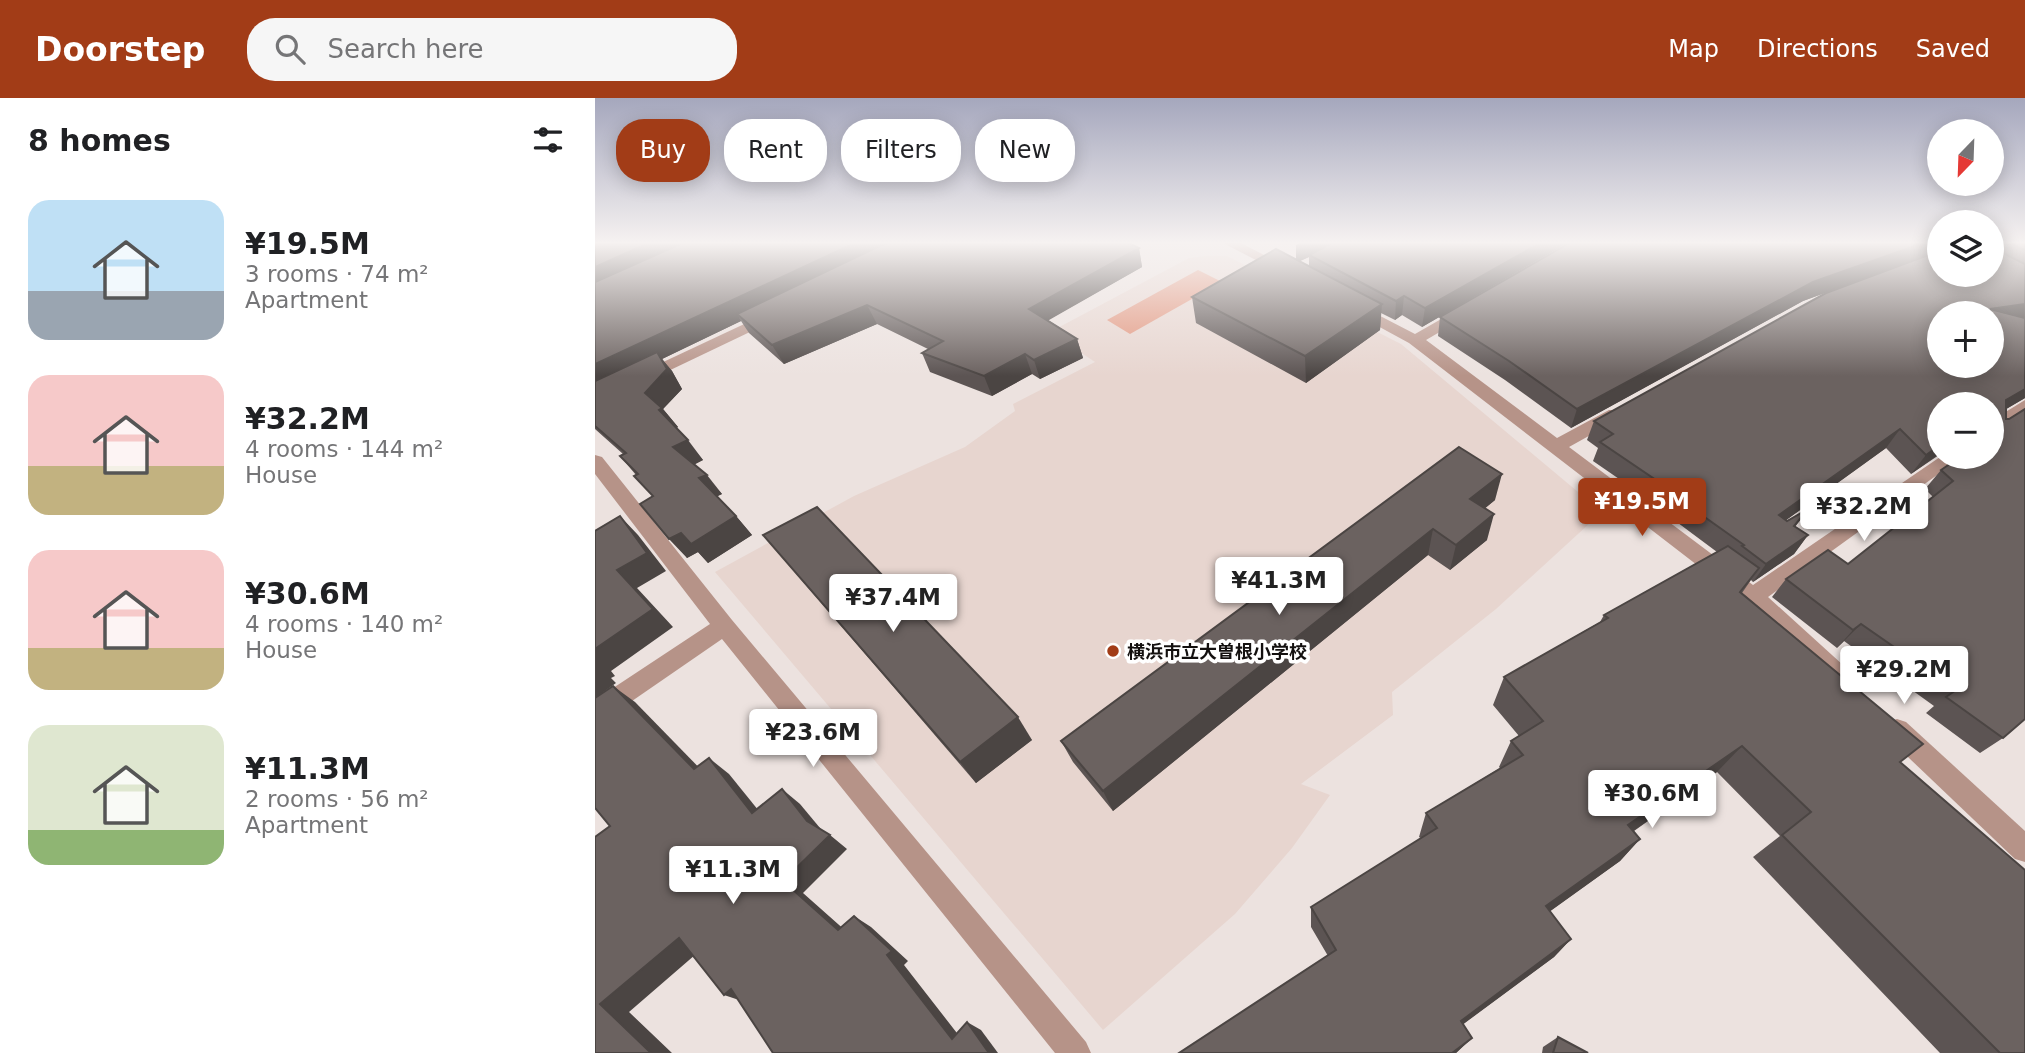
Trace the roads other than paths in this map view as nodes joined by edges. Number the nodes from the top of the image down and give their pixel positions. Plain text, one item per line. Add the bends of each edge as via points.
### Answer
1 (1348, 304) edge
2 (1472, 308) edge
3 (786, 309) edge
4 (1415, 340) junction
5 (595, 401) edge
6 (2025, 406) edge
7 (1628, 407) edge
8 (2004, 421) edge
9 (1556, 447) junction
10 (595, 461) edge
11 (1936, 469) edge
12 (639, 514) junction
13 (617, 527) edge
14 (1753, 596) junction
15 (724, 626) junction
16 (1854, 691) edge
17 (595, 713) edge
18 (1885, 719) edge
19 (2025, 849) edge
20 (1075, 1053) edge

1 - 4 street
2 - 4 street
3 - 5 street
4 - 9 street
6 - 8 street
7 - 9 street
9 - 14 street
10 - 12 street
11 - 14 street
12 - 13 street
12 - 15 street
14 - 16 street
15 - 17 street
15 - 20 street
18 - 19 street

